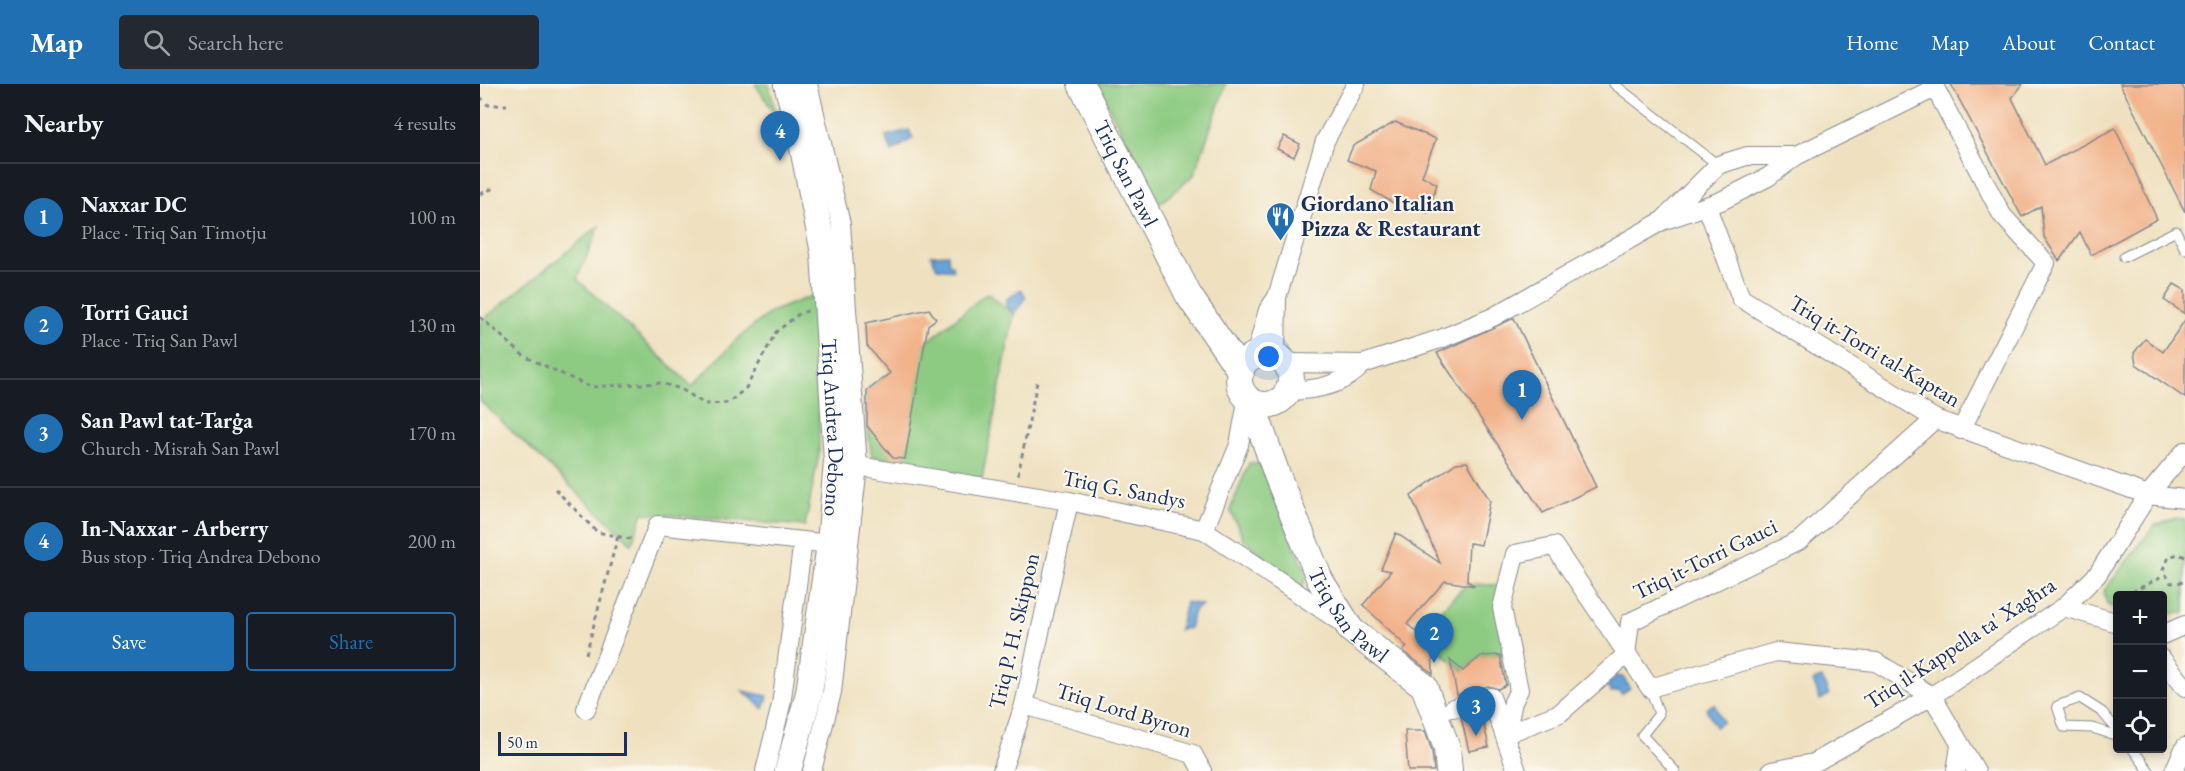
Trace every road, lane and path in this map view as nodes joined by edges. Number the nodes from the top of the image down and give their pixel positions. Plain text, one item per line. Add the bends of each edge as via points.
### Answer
1 (787, 84) edge
2 (808, 84) edge
3 (1081, 84) edge
4 (1356, 84) edge
5 (1614, 84) edge
6 (1934, 86) edge
7 (480, 97) edge
8 (507, 105) dead end
9 (1796, 156) junction
10 (1718, 165) junction
11 (494, 188) dead end
12 (480, 194) edge
13 (1707, 207) junction
14 (1662, 221) junction
15 (2185, 249) edge
16 (2124, 257) dead end
17 (827, 306) junction
18 (480, 317) edge
19 (1262, 360) junction
20 (1363, 364) junction
21 (1037, 382) dead end
22 (1284, 396) junction
23 (1250, 402) junction
24 (1935, 419) junction
25 (1961, 430) junction
26 (2185, 450) edge
27 (858, 466) junction
28 (1276, 475) junction
29 (1017, 479) dead end
30 (555, 489) dead end
31 (2148, 495) junction
32 (2185, 499) edge
33 (1068, 501) junction
34 (1204, 530) junction
35 (618, 536) junction
36 (803, 541) junction
37 (651, 542) junction
38 (830, 544) junction
39 (2185, 557) edge
40 (2164, 576) junction
41 (2185, 582) edge
42 (2134, 591) edge
43 (2064, 607) junction
44 (2113, 621) edge
45 (2185, 625) edge
46 (1351, 630) junction
47 (2167, 632) edge
48 (586, 654) dead end
49 (1626, 655) junction
50 (2167, 664) edge
51 (2185, 687) edge
52 (1650, 688) junction
53 (1932, 696) junction
54 (1024, 705) junction
55 (1453, 708) dead end
56 (586, 709) dead end
57 (2113, 725) edge
58 (1506, 734) junction
59 (2113, 734) edge
60 (1960, 746) junction
61 (2185, 747) edge
62 (2136, 753) edge
63 (765, 771) edge
64 (788, 771) edge
65 (812, 771) edge
66 (1002, 771) edge
67 (1202, 771) edge
68 (1449, 771) edge
69 (1517, 771) edge
70 (1675, 771) edge
71 (1771, 771) edge
72 (1956, 771) edge
73 (1976, 771) edge
74 (2149, 771) edge
75 (2174, 771) edge

1 - 17 main road, Triq Andrea Debono via 824,253
2 - 27 street, Triq Andrea Debono via 841,224
3 - 19 main road, Triq San Pawl via 1189,296 1209,326
4 - 19 street via 1325,141 1276,297 1268,310
5 - 10 lane
6 - 9 street
6 - 25 street via 2002,215 2046,263
7 - 8 path via 488,105
9 - 10 street via 1747,156
9 - 13 street via 1768,177
10 - 14 street
11 - 12 path
13 - 14 street
13 - 24 street, Triq it-Torri tal-Kaptan via 1741,298
14 - 20 street via 1493,317
15 - 16 lane via 2176,231
17 - 18 path via 800,313 776,332 746,388 728,403 705,404 681,389 660,383 590,387 524,356
17 - 38 main road, Triq Andrea Debono via 837,461
19 - 20 street
19 - 22 main road, Triq San Pawl via 1291,379
19 - 23 main road, Triq San Pawl via 1241,387
20 - 22 street via 1354,375
21 - 29 path
22 - 23 main road via 1266,406
22 - 28 main road, Triq San Pawl
23 - 28 main road, Triq San Pawl
23 - 34 street via 1239,445
24 - 25 street, Triq it-Torri tal-Kaptan
24 - 49 street, Triq it-Torri Gauci via 1799,541 1630,622
25 - 31 street, Triq it-Torri tal-Kaptan
26 - 31 street, Triq il-Kappella ta' Xagħra
27 - 33 street, Triq G. Sandys
27 - 65 street, Triq Andrea Debono via 832,692
28 - 46 main road, Triq San Pawl via 1320,580
30 - 35 path via 597,532
31 - 32 street, Triq it-Torri tal-Kaptan
31 - 43 street, Triq il-Kappella ta' Xagħra via 2097,575
33 - 34 street, Triq G. Sandys
33 - 54 street, Triq P. H. Skippon
34 - 46 street, Triq G. Sandys
35 - 37 path
35 - 48 path
36 - 37 street via 658,525
36 - 38 street
36 - 63 street, Triq Andrea Debono via 781,705
37 - 56 street
38 - 64 main road, Triq Andrea Debono via 809,693
39 - 40 path via 2169,557 2163,565
40 - 41 path via 2171,583
40 - 42 path
43 - 44 street
43 - 53 street, Triq il-Kappella ta' Xagħra
45 - 47 street
46 - 68 main road, Triq San Pawl via 1424,686 1447,748
49 - 52 street
49 - 58 street via 1560,713
49 - 58 street via 1554,546 1515,554 1502,608 1519,690
50 - 51 street
52 - 53 street via 1776,652 1876,662
52 - 70 lane via 1659,714 1642,735
53 - 60 street
53 - 71 street, Triq il-Kappella ta' Xagħra via 1814,764
54 - 66 street, Triq P. H. Skippon
54 - 67 street, Triq Lord Byron via 1193,754
55 - 58 street via 1491,697
57 - 59 lane via 2102,712 2080,698 2057,706 2064,727 2092,728
58 - 69 street
60 - 72 street
60 - 73 street
61 - 75 street
62 - 74 lane

